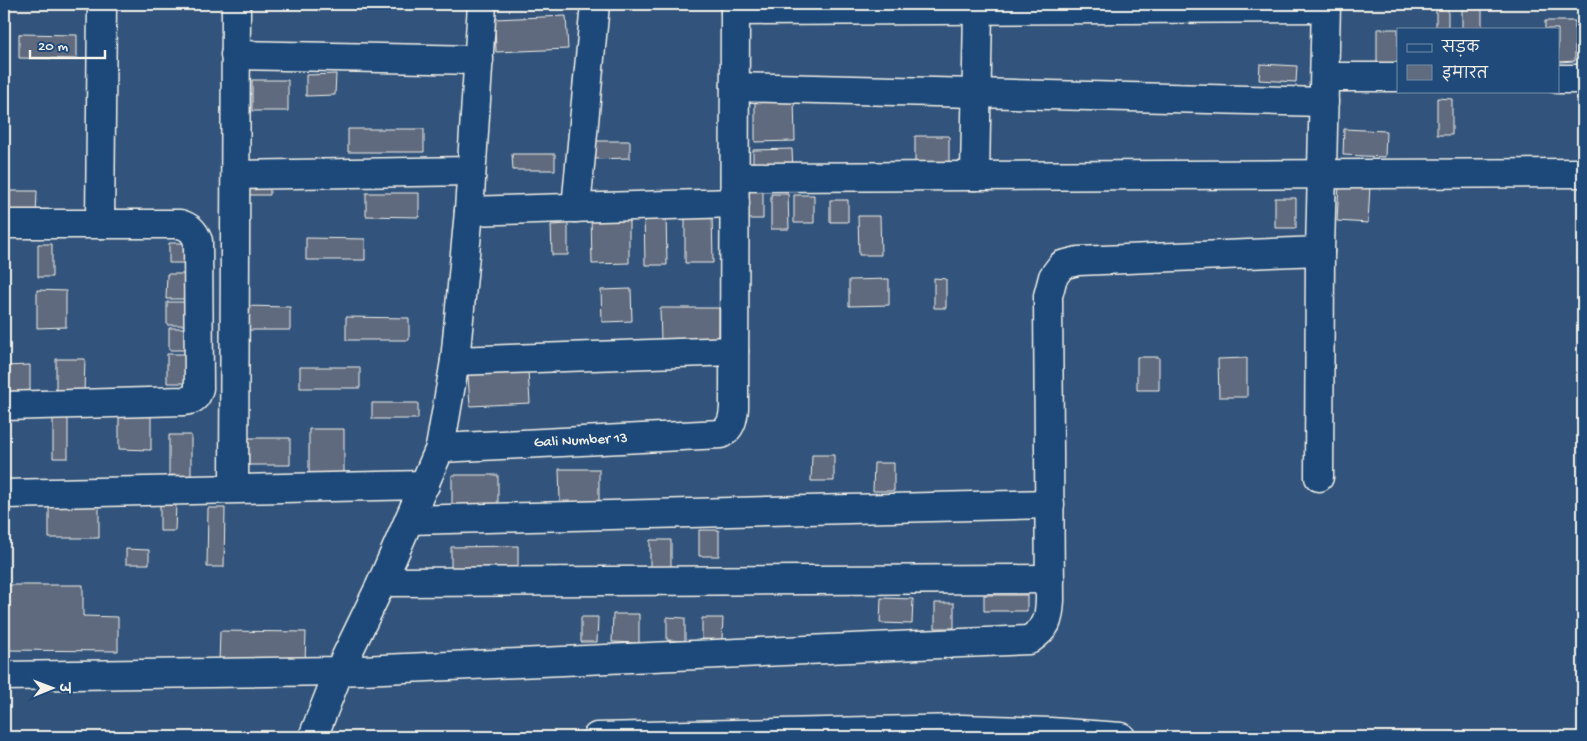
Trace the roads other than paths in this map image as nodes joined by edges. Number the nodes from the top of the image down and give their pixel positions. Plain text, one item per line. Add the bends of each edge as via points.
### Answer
1 (102, 4) edge
2 (236, 4) edge
3 (482, 4) edge
4 (595, 4) edge
5 (1326, 6) edge
6 (735, 7) edge
7 (978, 9) junction
8 (235, 55) junction
9 (479, 60) junction
10 (1397, 77) edge
11 (1560, 79) edge
12 (1583, 79) edge
13 (735, 87) junction
14 (1325, 89) junction
15 (976, 93) junction
16 (471, 170) junction
17 (1583, 173) edge
18 (236, 175) junction
19 (1322, 175) junction
20 (975, 176) junction
21 (735, 190) junction
22 (576, 208) junction
23 (469, 211) junction
24 (4, 224) edge
25 (100, 224) junction
26 (1320, 251) junction
27 (734, 351) junction
28 (455, 361) junction
29 (4, 406) edge
30 (440, 448) junction
31 (1319, 477) dead end
32 (425, 485) junction
33 (234, 488) junction
34 (4, 494) edge
35 (1050, 504) junction
36 (409, 520) junction
37 (1050, 578) junction
38 (382, 582) junction
39 (339, 671) junction
40 (4, 676) edge
41 (312, 737) edge
42 (597, 737) edge
43 (1121, 737) edge

1 - 25 street
2 - 8 street
3 - 9 street
4 - 22 street
5 - 7 street
5 - 14 street
6 - 7 street
6 - 13 street
7 - 15 street
8 - 9 street
8 - 18 street
9 - 16 street
10 - 14 street
11 - 12 street
13 - 15 street
13 - 21 street
14 - 15 street
14 - 19 street
15 - 20 street
16 - 18 street
16 - 23 street
17 - 19 street
18 - 33 street
19 - 20 street
19 - 26 street
20 - 21 street
21 - 22 street
21 - 27 street
22 - 23 street
23 - 28 street
24 - 25 street
25 - 29 street via 180,224 195,233 198,241 200,388 197,395 184,401
26 - 31 street
26 - 35 street via 1078,261 1062,265 1053,277 1048,296
27 - 28 street
27 - 30 street, Gali Number 13 via 733,420 728,430 721,434
28 - 30 street
30 - 32 street
32 - 33 street
32 - 36 street
33 - 34 street
35 - 36 street
35 - 37 street
36 - 38 street
37 - 38 street
37 - 39 street via 1049,617 1041,632 1029,640
38 - 39 street
39 - 40 street
39 - 41 street
42 - 43 street via 962,730

